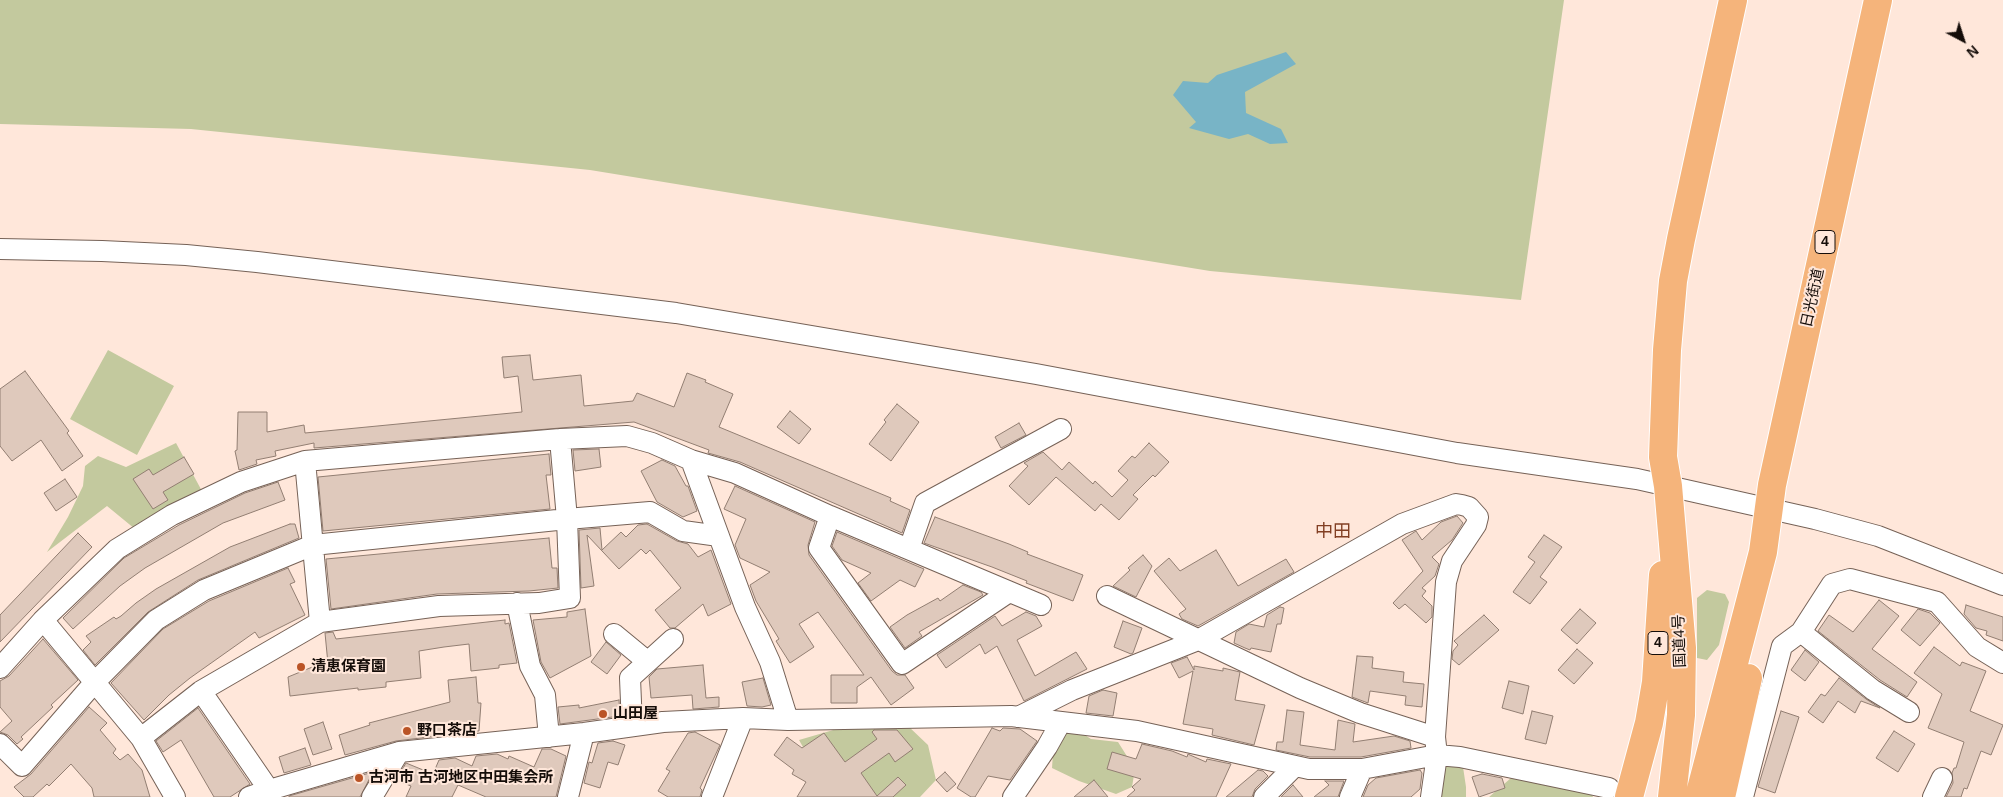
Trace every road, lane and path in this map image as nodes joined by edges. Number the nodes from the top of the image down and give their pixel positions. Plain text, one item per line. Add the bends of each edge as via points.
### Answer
1 (1733, 0) edge
2 (1878, 0) edge
3 (0, 250) edge
4 (1060, 429) dead end
5 (560, 439) junction
6 (692, 460) junction
7 (305, 461) junction
8 (1668, 486) junction
9 (1771, 497) junction
10 (830, 516) junction
11 (567, 518) junction
12 (719, 536) junction
13 (313, 545) junction
14 (909, 549) junction
15 (1763, 552) junction
16 (2003, 585) edge
17 (1009, 592) junction
18 (1107, 596) dead end
19 (517, 603) junction
20 (1042, 605) dead end
21 (43, 620) junction
22 (320, 622) junction
23 (1801, 632) junction
24 (614, 634) dead end
25 (673, 639) dead end
26 (1198, 640) junction
27 (648, 662) junction
28 (2003, 663) edge
29 (0, 668) edge
30 (94, 683) junction
31 (201, 692) junction
32 (1909, 712) dead end
33 (1018, 717) junction
34 (743, 718) junction
35 (788, 720) junction
36 (1061, 722) junction
37 (632, 726) junction
38 (584, 733) junction
39 (549, 737) junction
40 (141, 738) junction
41 (0, 744) edge
42 (1436, 746) junction
43 (399, 752) junction
44 (1295, 766) junction
45 (1362, 769) junction
46 (1942, 778) dead end
47 (269, 790) junction
48 (1619, 792) edge
49 (175, 797) edge
50 (249, 797) edge
51 (372, 797) edge
52 (568, 797) edge
53 (712, 797) edge
54 (1012, 797) edge
55 (1264, 797) edge
56 (1350, 797) edge
57 (1432, 797) edge
58 (1672, 797) edge
59 (1699, 797) edge
60 (1722, 797) edge
61 (1743, 797) edge
62 (1933, 797) edge

1 - 8 highway, 4 via 1673,281 1663,457
2 - 9 highway, 日光街道 / 4
3 - 8 street via 186,255 668,312 1026,372 1450,452 1637,478
4 - 14 street via 924,503
5 - 6 street via 628,436
5 - 7 street
5 - 11 street
6 - 10 street via 735,474
6 - 12 street
7 - 13 street
7 - 21 street via 241,482 172,515 124,544
8 - 9 street
8 - 48 highway, 4 via 1656,682 1649,724
8 - 58 highway, 国道4号 / 4 via 1682,648 1681,714
9 - 15 highway, 4
9 - 16 street via 1815,519 1878,536
10 - 14 street
10 - 17 street via 819,548 902,664
11 - 12 street via 650,512 683,531
11 - 13 street
11 - 19 street via 570,598
12 - 35 street via 745,607 770,662
13 - 22 street
13 - 30 street via 204,590 156,620
14 - 17 street
15 - 59 highway, 4
15 - 60 highway, 4 via 1758,620
17 - 20 street
18 - 26 street
19 - 22 street via 440,606
19 - 39 street via 530,666 545,695
21 - 29 street
21 - 30 street
22 - 31 street
23 - 28 street via 1832,584 1850,579 1937,602 1977,648
23 - 32 street via 1873,690
23 - 61 street via 1782,646
24 - 27 street
25 - 27 street
26 - 33 street via 1072,690
26 - 42 street
26 - 42 street via 1402,524 1456,504 1469,507 1478,517 1476,525 1452,561 1446,582
27 - 37 street via 630,678
30 - 40 street
30 - 41 street via 22,766
31 - 40 street
31 - 47 street
33 - 35 street
33 - 36 street
34 - 35 street
34 - 37 street
34 - 53 street
36 - 44 street via 1137,731
36 - 54 street
37 - 38 street
38 - 39 street
38 - 52 street
39 - 43 street
40 - 49 street
42 - 45 street
42 - 48 street via 1460,757
42 - 57 street
43 - 47 street
43 - 51 street
44 - 45 street
44 - 55 street
45 - 56 street
46 - 62 street
47 - 50 street

